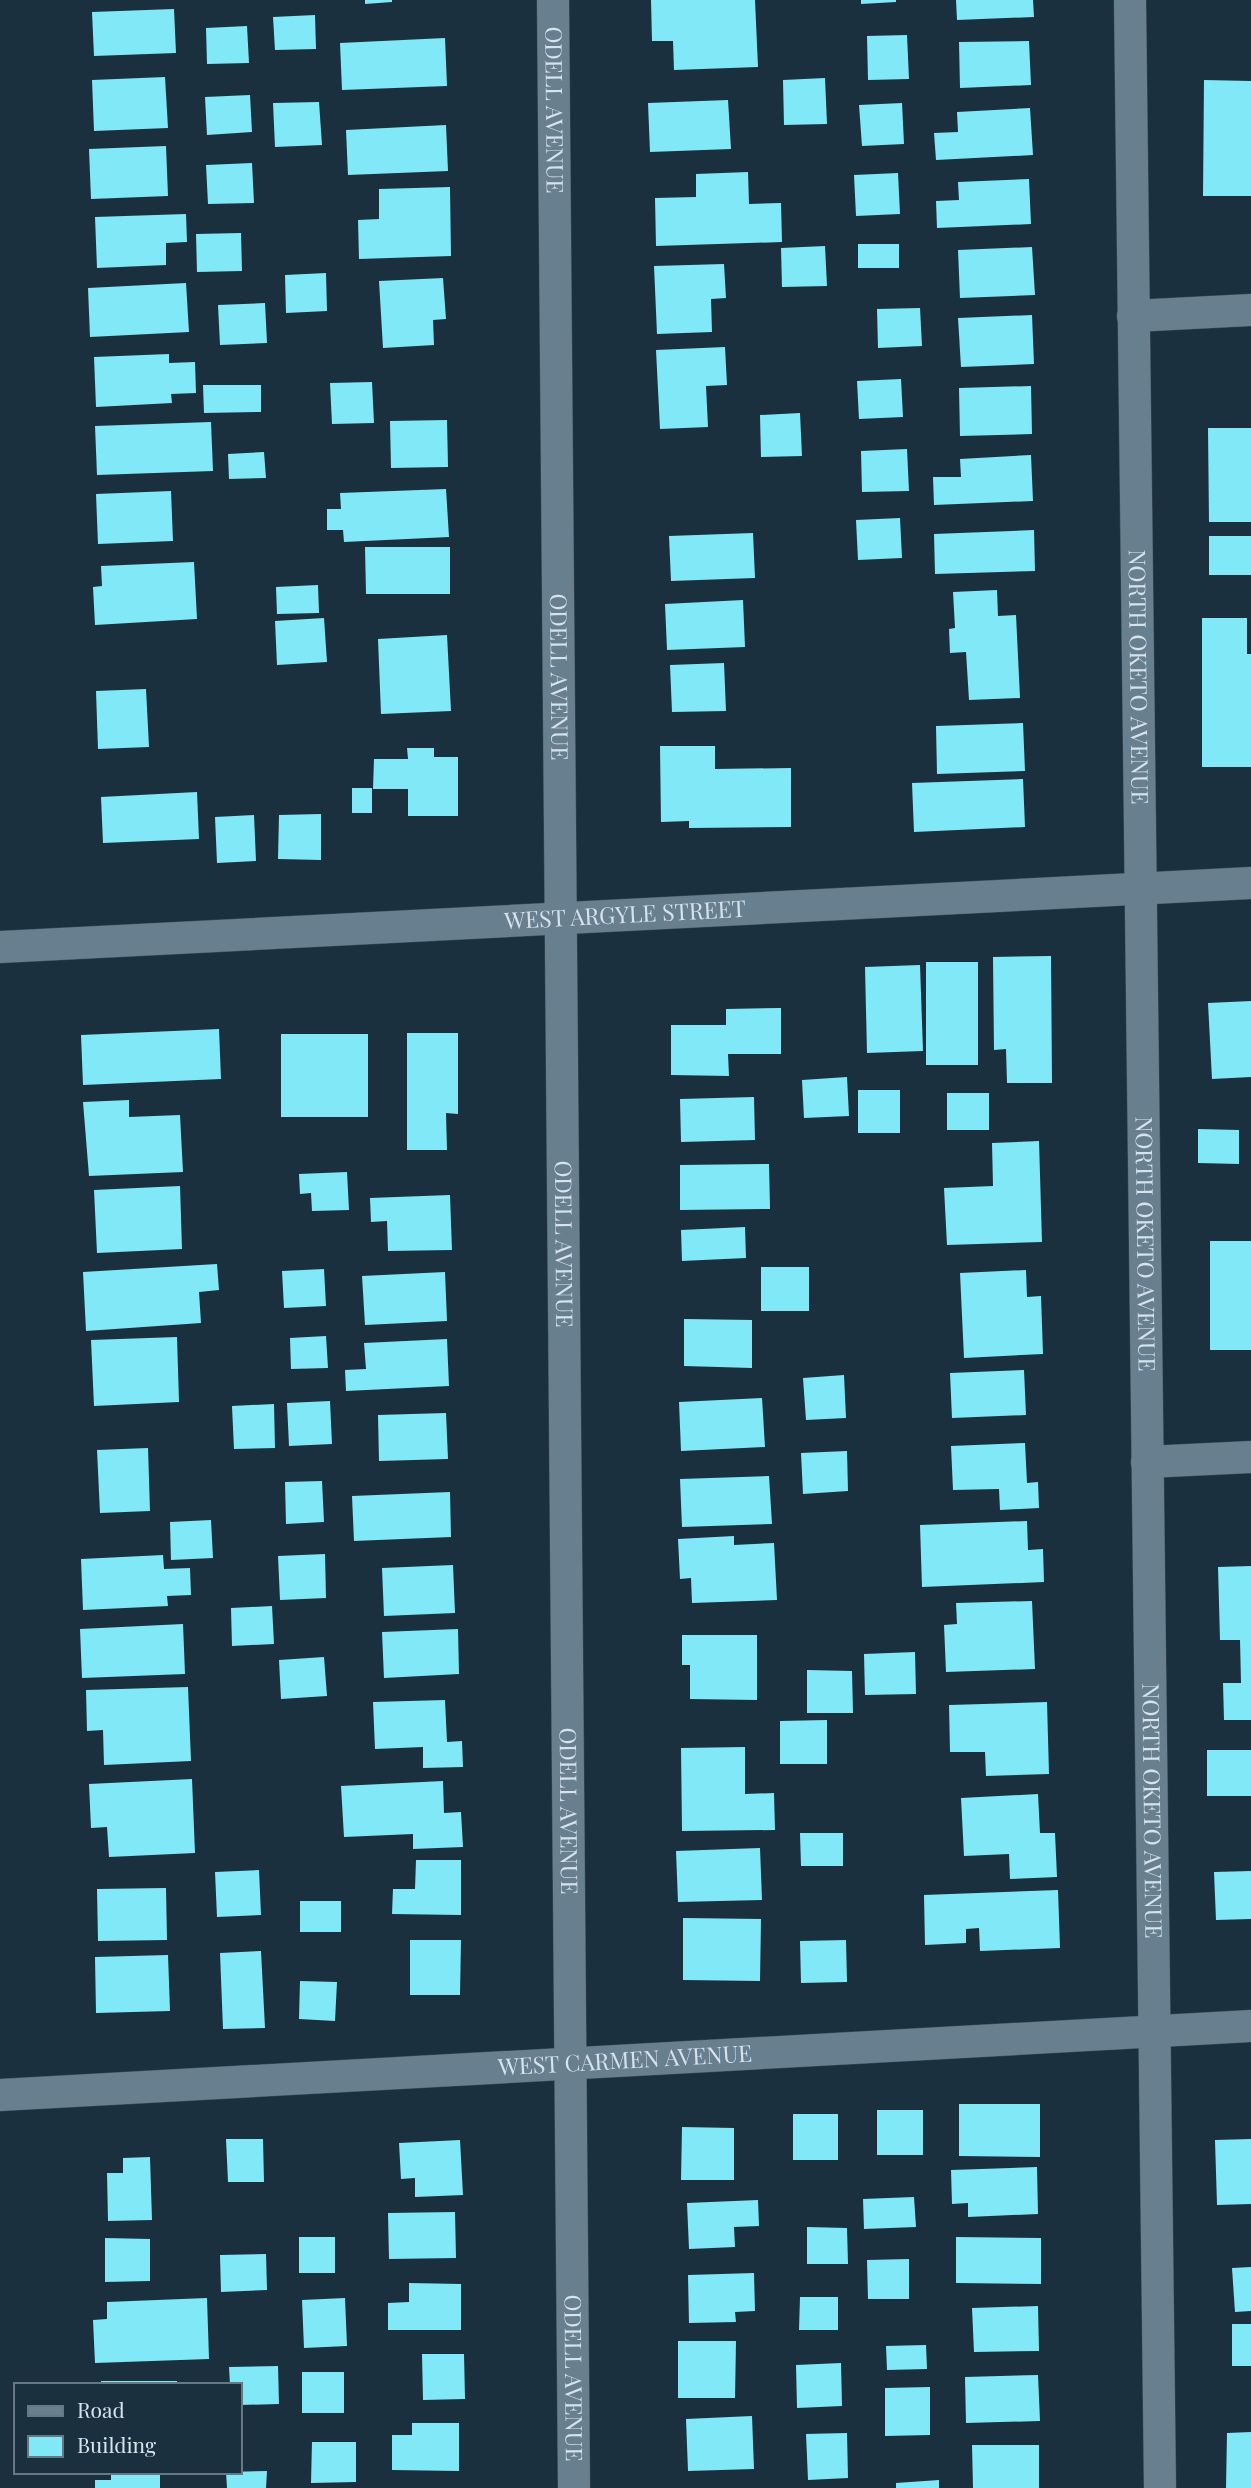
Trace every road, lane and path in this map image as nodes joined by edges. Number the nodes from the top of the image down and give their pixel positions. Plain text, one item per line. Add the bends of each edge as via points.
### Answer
1 (553, 0) edge
2 (1130, 0) edge
3 (1251, 310) edge
4 (1133, 316) junction
5 (1251, 883) edge
6 (1141, 888) junction
7 (560, 917) junction
8 (0, 947) edge
9 (1251, 1457) edge
10 (1147, 1462) junction
11 (1251, 2025) edge
12 (1154, 2030) junction
13 (571, 2064) junction
14 (0, 2095) edge
15 (574, 2488) edge
16 (1160, 2488) edge

1 - 7 street, ODELL AVENUE
2 - 4 street, NORTH OKETO AVENUE
3 - 4 street
4 - 6 street, NORTH OKETO AVENUE
5 - 6 street, WEST ARGYLE STREET
6 - 7 street, WEST ARGYLE STREET
6 - 10 street, NORTH OKETO AVENUE
7 - 8 street, WEST ARGYLE STREET
7 - 13 street, ODELL AVENUE
9 - 10 street
10 - 12 street, NORTH OKETO AVENUE
11 - 12 street, WEST CARMEN AVENUE
12 - 13 street, WEST CARMEN AVENUE
12 - 16 street, NORTH OKETO AVENUE
13 - 14 street, WEST CARMEN AVENUE
13 - 15 street, ODELL AVENUE

